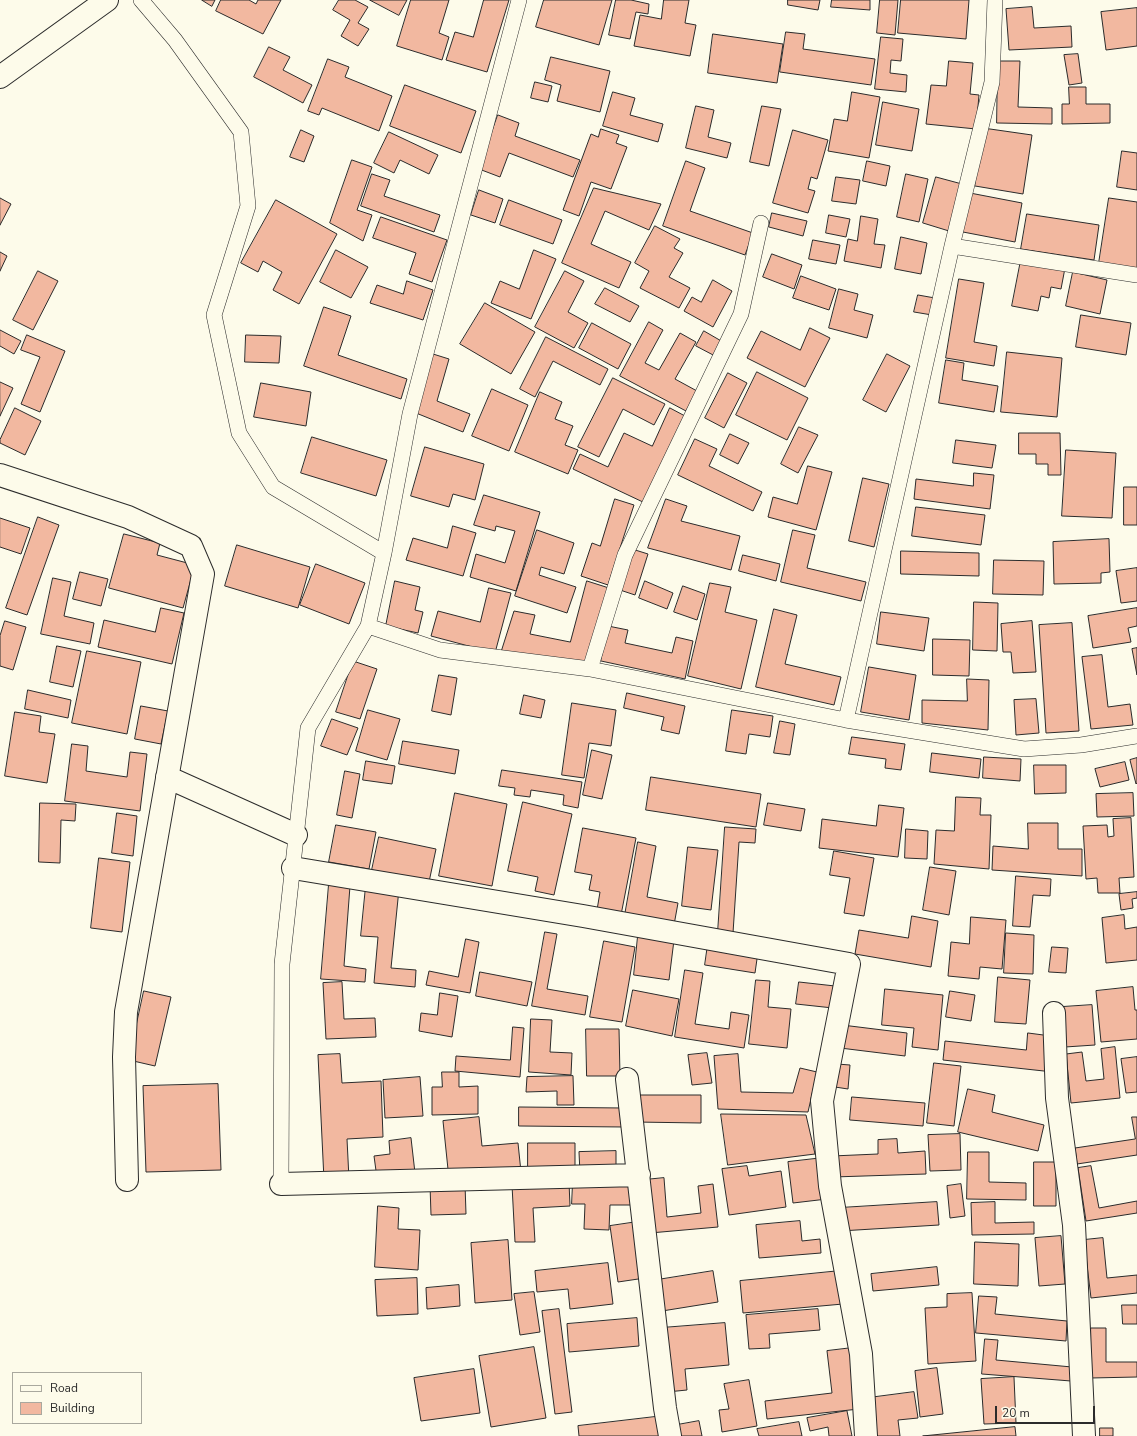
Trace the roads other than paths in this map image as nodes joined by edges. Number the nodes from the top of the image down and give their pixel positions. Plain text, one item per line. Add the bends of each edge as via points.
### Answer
1 (107, 0) edge
2 (141, 0) edge
3 (519, 0) edge
4 (995, 0) edge
5 (0, 77) edge
6 (761, 223) dead end
7 (952, 246) junction
8 (1137, 275) edge
9 (0, 475) edge
10 (384, 554) junction
11 (368, 626) junction
12 (590, 669) junction
13 (846, 720) junction
14 (1137, 736) edge
15 (167, 777) junction
16 (296, 835) junction
17 (293, 868) junction
18 (1054, 1013) dead end
19 (627, 1078) dead end
20 (639, 1175) junction
21 (127, 1180) dead end
22 (281, 1184) joint
23 (670, 1436) edge
24 (866, 1436) edge
25 (1084, 1436) edge

1 - 5 street
2 - 10 lane via 175,40 240,132 248,206 214,314 240,433 273,487
3 - 10 lane via 410,414
4 - 7 lane via 992,82
6 - 12 lane via 741,314 625,555
7 - 8 lane
7 - 13 lane
9 - 15 street via 128,517 191,546 203,574
10 - 11 lane
11 - 12 lane via 440,650
11 - 16 lane via 308,728
12 - 13 lane
13 - 14 lane via 1024,749 1081,745
15 - 16 street
15 - 21 street via 126,1012 124,1057
16 - 17 lane
17 - 22 lane via 282,964
17 - 24 street via 583,916 849,964 822,1101 830,1186 861,1354
18 - 25 street via 1057,1098 1074,1225
19 - 20 street
20 - 22 street
20 - 23 street

